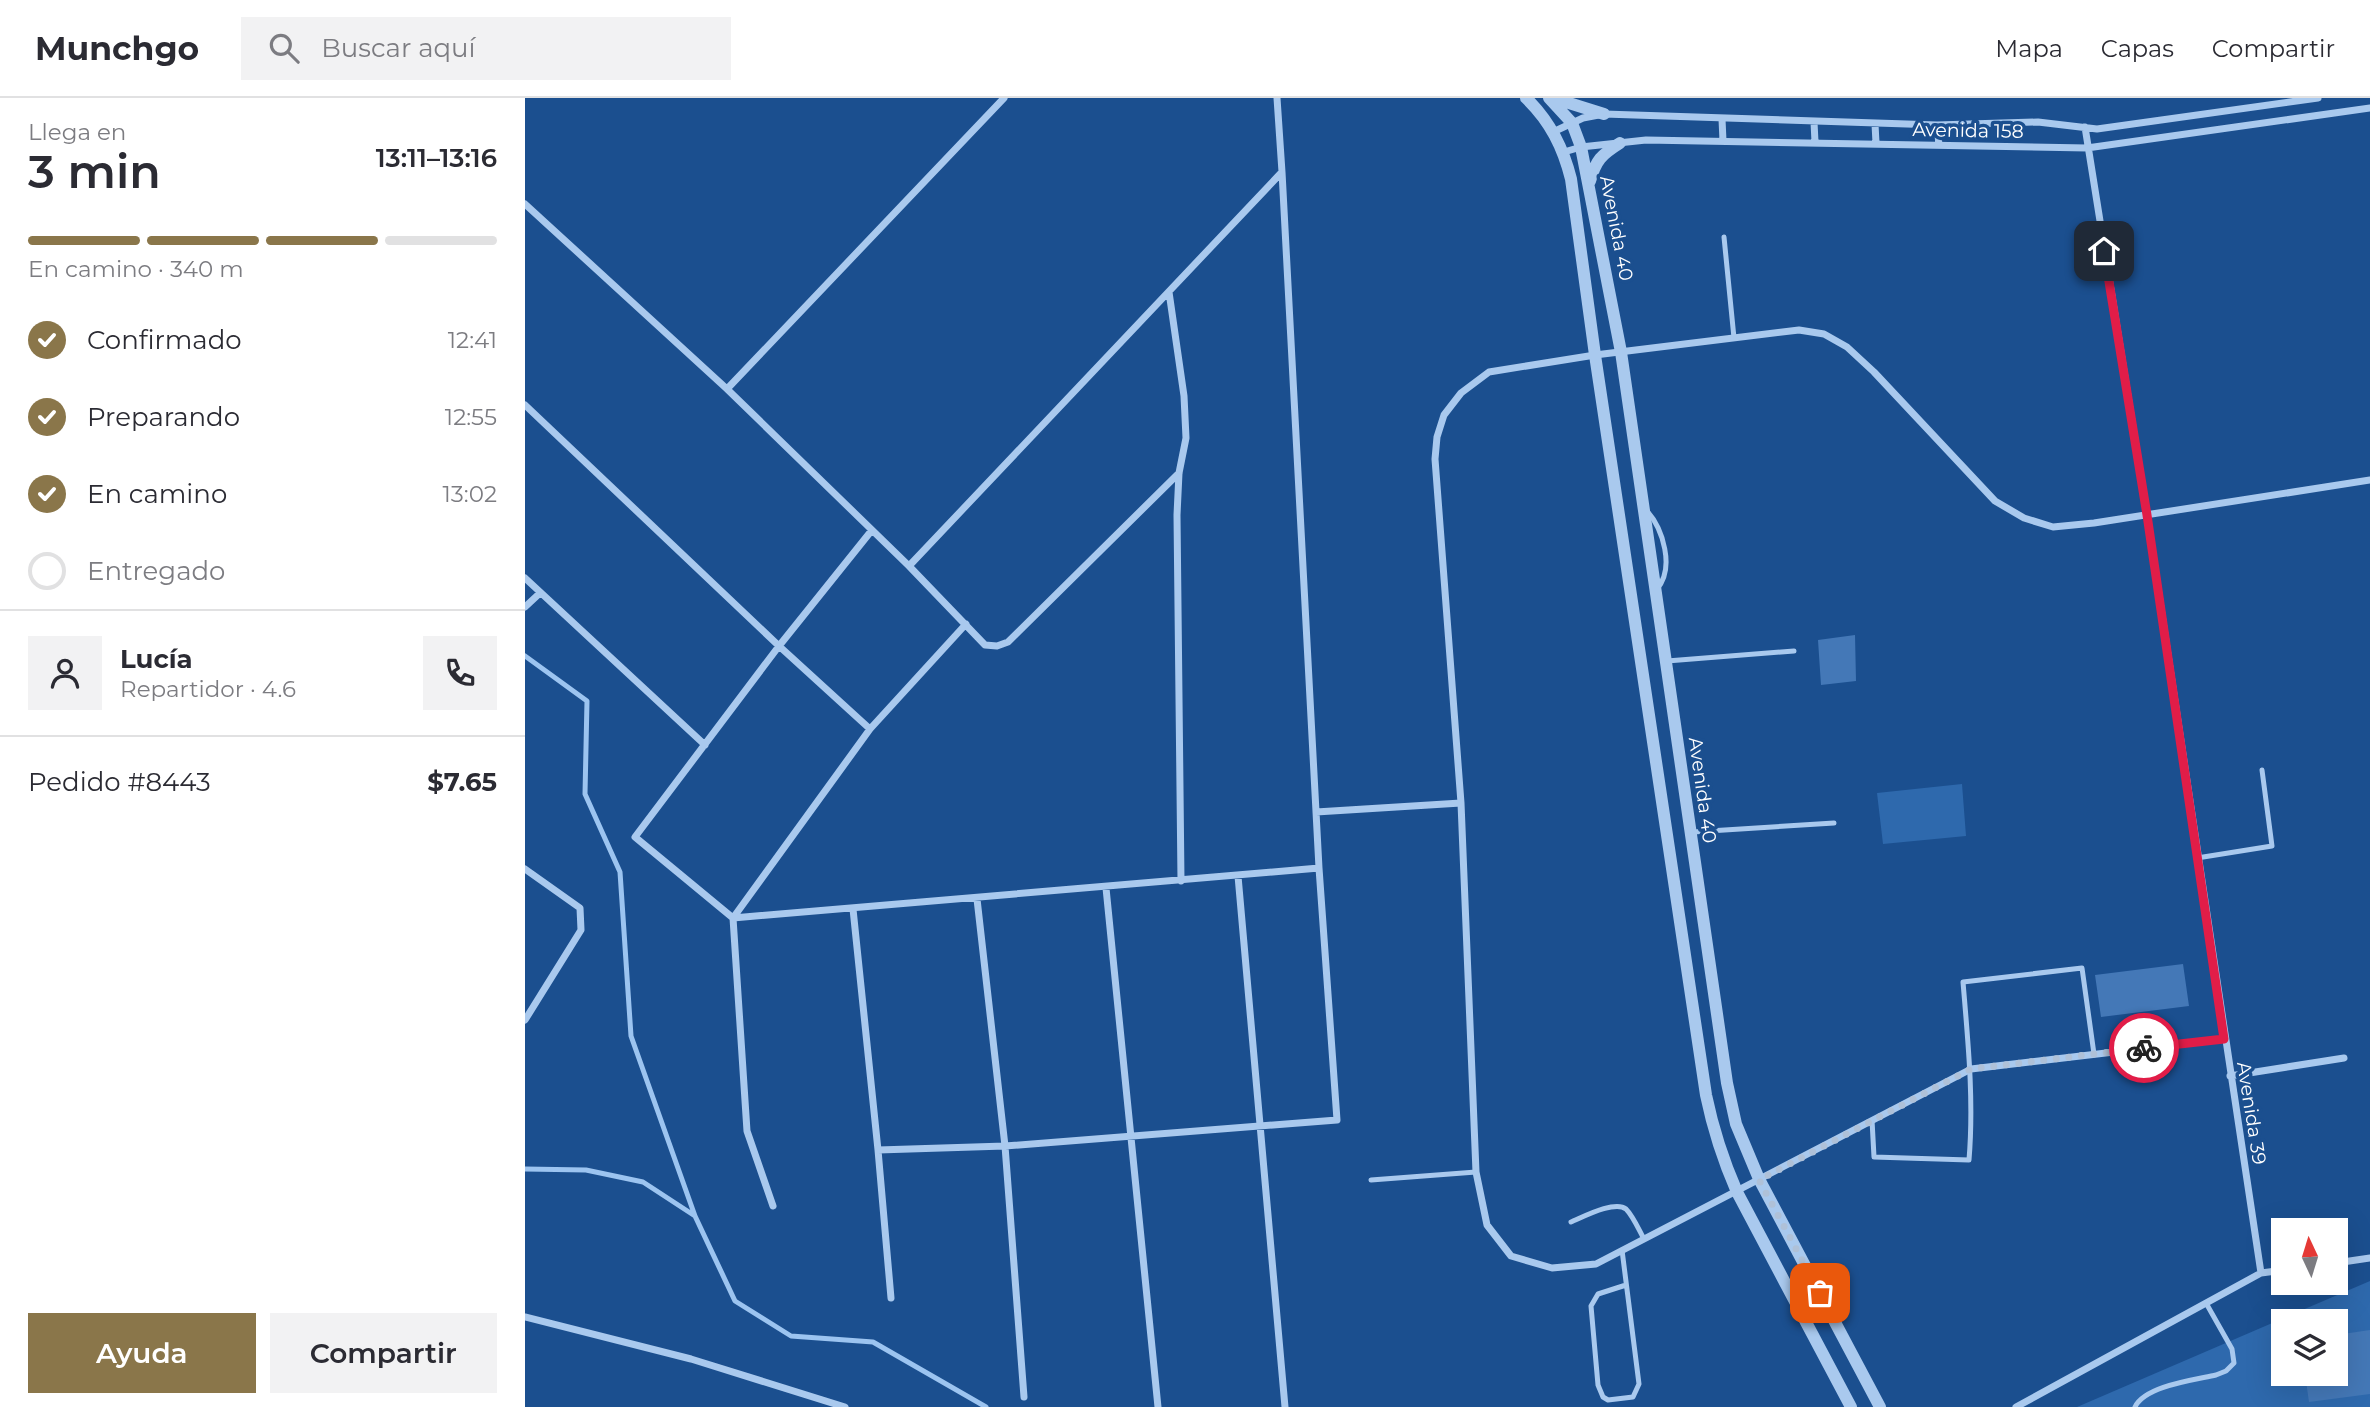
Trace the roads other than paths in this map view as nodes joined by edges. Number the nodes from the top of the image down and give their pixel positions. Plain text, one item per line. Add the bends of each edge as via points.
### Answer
1 (1004, 98) edge
2 (1277, 98) edge
3 (1525, 98) edge
4 (1551, 98) edge
5 (2318, 98) edge
6 (2277, 104) junction
7 (2370, 108) edge
8 (2221, 111) junction
9 (1604, 114) junction
10 (1721, 119) junction
11 (2279, 121) junction
12 (1814, 122) junction
13 (1571, 123) junction
14 (1875, 124) junction
15 (1937, 125) junction
16 (2085, 127) junction
17 (2225, 129) junction
18 (1553, 132) junction
19 (1723, 141) junction
20 (1815, 142) junction
21 (1620, 143) junction
22 (1876, 143) junction
23 (1939, 145) junction
24 (1581, 147) junction
25 (2087, 148) junction
26 (1564, 152) junction
27 (1282, 172) junction
28 (1589, 185) junction
29 (525, 204) edge
30 (1724, 237) dead end
31 (1169, 292) junction
32 (1734, 338) junction
33 (1621, 352) junction
34 (1595, 355) junction
35 (727, 388) junction
36 (525, 405) edge
37 (1179, 473) junction
38 (2370, 480) edge
39 (2147, 515) junction
40 (872, 530) junction
41 (909, 566) junction
42 (525, 578) edge
43 (540, 593) junction
44 (525, 607) edge
45 (966, 624) junction
46 (779, 646) junction
47 (1794, 652) dead end
48 (1664, 661) junction
49 (870, 729) junction
50 (705, 745) junction
51 (2262, 770) dead end
52 (1461, 803) junction
53 (1316, 812) junction
54 (1834, 824) dead end
55 (1689, 832) junction
56 (2197, 858) junction
57 (1319, 868) junction
58 (525, 869) edge
59 (1238, 876) junction
60 (1181, 881) junction
61 (1106, 888) junction
62 (977, 899) junction
63 (853, 909) junction
64 (733, 918) junction
65 (525, 1020) edge
66 (2224, 1039) junction
67 (2094, 1054) junction
68 (2344, 1058) dead end
69 (1971, 1069) junction
70 (2230, 1076) junction
71 (1873, 1121) junction
72 (1260, 1126) junction
73 (1133, 1136) junction
74 (1005, 1146) junction
75 (878, 1150) junction
76 (1476, 1172) junction
77 (1371, 1180) dead end
78 (1759, 1180) junction
79 (1737, 1192) junction
80 (773, 1206) dead end
81 (1571, 1222) dead end
82 (1644, 1239) junction
83 (1622, 1250) junction
84 (2370, 1258) edge
85 (2349, 1261) edge
86 (2271, 1272) edge
87 (2260, 1273) junction
88 (1626, 1285) junction
89 (891, 1298) dead end
90 (2206, 1303) junction
91 (525, 1317) edge
92 (1024, 1397) dead end
93 (845, 1407) edge
94 (1158, 1407) edge
95 (1285, 1407) edge
96 (1851, 1407) edge
97 (1880, 1407) edge
98 (2016, 1407) edge
99 (2136, 1407) edge

1 - 35 street
2 - 27 street
3 - 18 street, Avenida 40
4 - 9 street
4 - 13 street, Avenida 40
5 - 6 street
6 - 8 street
6 - 11 street
7 - 11 street, Avenida 158
8 - 16 street
8 - 17 street
9 - 10 street
9 - 13 street
10 - 12 street
10 - 19 street
11 - 17 street, Avenida 158
12 - 14 street
12 - 20 street
13 - 18 street
13 - 24 street, Avenida 40
14 - 15 street
14 - 22 street
15 - 16 street via 2038,122
15 - 23 street
16 - 25 street, Avenida 39
17 - 25 street, Avenida 158
18 - 26 street, Avenida 40
19 - 20 street, Avenida 158
19 - 21 street, Avenida 158
20 - 22 street, Avenida 158
21 - 24 street, Avenida 158
21 - 28 street via 1599,157
22 - 23 street, Avenida 158
23 - 25 street, Avenida 158
24 - 26 street, Avenida 158
24 - 28 street, Avenida 40
25 - 39 street, Avenida 39
26 - 34 street, Avenida 40
27 - 31 street
27 - 53 street
28 - 33 street, Avenida 40
29 - 35 street
30 - 32 lane
31 - 37 street via 1184,396 1186,438
31 - 41 street
32 - 33 street
32 - 39 street via 1799,330 1824,334 1847,347 1995,501 2024,518 2053,527
33 - 34 street
33 - 48 street, Avenida 40
34 - 52 street via 1489,372 1461,393 1444,415 1437,437
34 - 79 street, Avenida 40 via 1706,1095 1723,1160
35 - 40 street
36 - 46 street
37 - 45 street via 1008,642 985,645
37 - 60 street
38 - 39 street
39 - 56 street, Avenida 39
40 - 41 street
40 - 46 street
41 - 45 street
42 - 43 street
43 - 44 street
43 - 50 street
45 - 49 street
46 - 49 street
46 - 50 street
47 - 48 lane
48 - 55 street, Avenida 40
49 - 64 street
50 - 64 street via 635,837
51 - 56 lane via 2272,846
52 - 53 street
52 - 76 street
53 - 57 street
54 - 55 lane
55 - 78 street, Avenida 40 via 1727,1083 1736,1124
56 - 66 street, Avenida 39
57 - 59 street
57 - 72 street via 1337,1120
58 - 65 street via 580,908 582,918 581,930
59 - 60 street
59 - 72 street
60 - 61 street
61 - 62 street
61 - 73 street
62 - 63 street
62 - 74 street
63 - 64 street
63 - 75 street
64 - 80 street via 747,1131
66 - 67 street
66 - 70 street, Avenida 39
67 - 69 street
67 - 69 lane via 2082,968 1963,982
68 - 70 street
69 - 71 street
69 - 71 lane via 1969,1160 1874,1157
70 - 87 street, Avenida 39
71 - 78 street
72 - 73 street
72 - 95 street
73 - 74 street
73 - 94 street
74 - 75 street
74 - 92 street
75 - 89 street
76 - 77 lane
76 - 83 street via 1487,1225 1511,1256 1552,1268 1596,1264
78 - 79 street
78 - 97 street, Avenida 40
79 - 82 street
79 - 96 street, Avenida 40
81 - 82 lane via 1607,1207 1620,1207 1626,1209
82 - 83 street
83 - 88 lane
84 - 85 street
86 - 87 street
87 - 90 street
88 - 88 lane via 1639,1384 1633,1397 1608,1400 1598,1385 1591,1306 1598,1294
90 - 98 street
90 - 99 lane via 2232,1349 2234,1363 2216,1375 2152,1392 2140,1398
91 - 93 street via 691,1359

